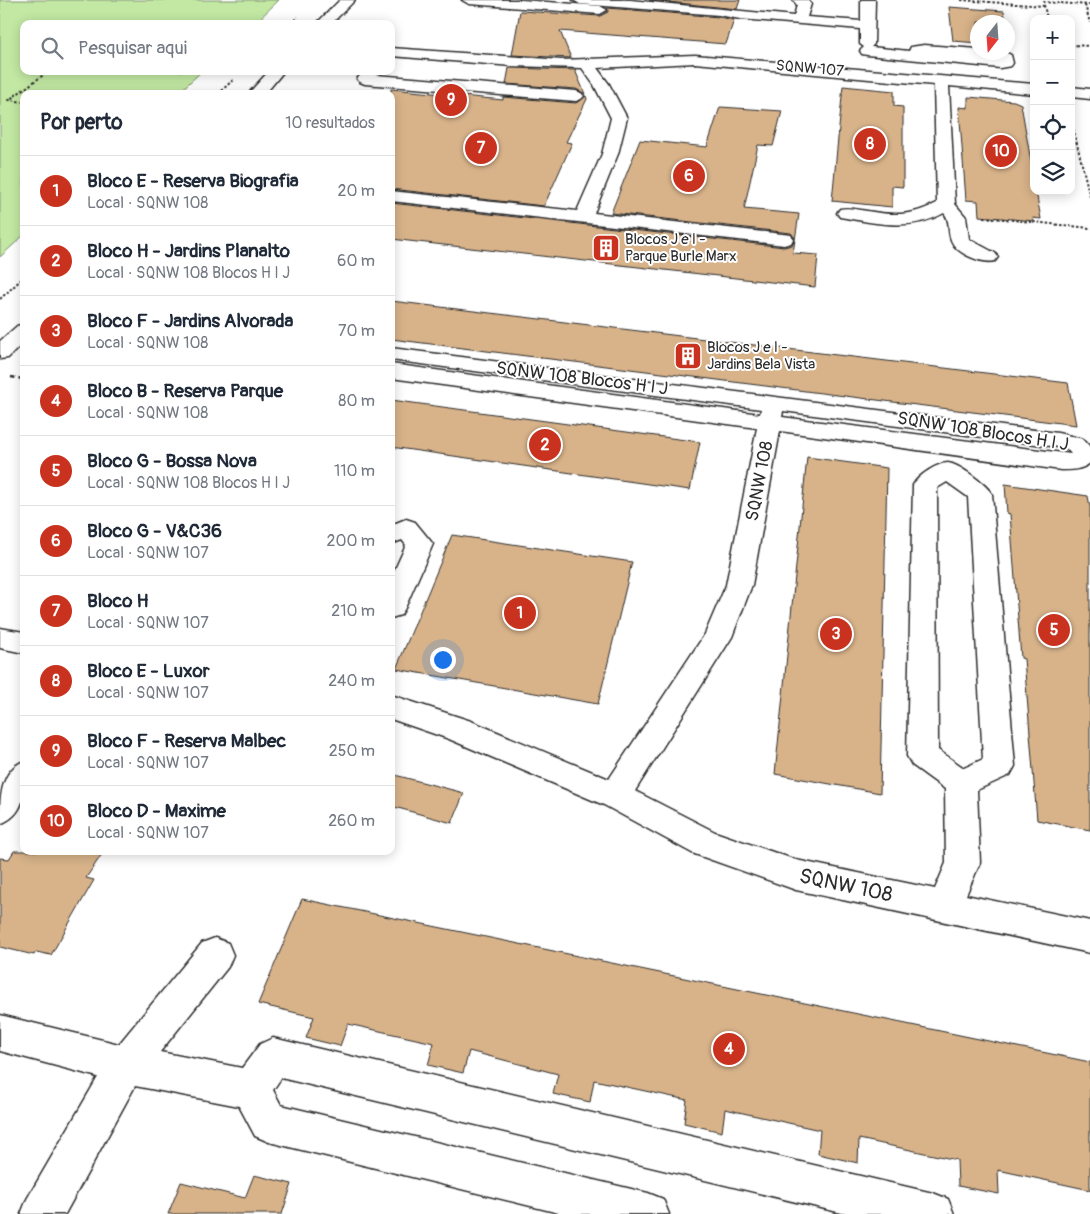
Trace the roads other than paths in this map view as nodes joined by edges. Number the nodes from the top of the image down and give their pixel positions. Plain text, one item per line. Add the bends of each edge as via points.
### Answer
1 (348, 0) edge
2 (469, 0) edge
3 (580, 0) edge
4 (800, 0) edge
5 (868, 0) edge
6 (740, 15) junction
7 (328, 20) edge
8 (799, 20) junction
9 (868, 26) junction
10 (867, 51) junction
11 (395, 52) edge
12 (915, 55) junction
13 (586, 64) junction
14 (867, 73) junction
15 (273, 75) edge
16 (368, 75) edge
17 (941, 80) junction
18 (1030, 89) edge
19 (260, 90) edge
20 (1075, 92) edge
21 (1090, 94) edge
22 (576, 96) dead end
23 (395, 196) edge
24 (951, 210) junction
25 (846, 213) dead end
26 (583, 217) junction
27 (784, 239) dead end
28 (988, 257) dead end
29 (20, 334) edge
30 (0, 354) edge
31 (395, 355) edge
32 (395, 371) edge
33 (772, 412) junction
34 (395, 533) edge
35 (395, 599) edge
36 (0, 638) edge
37 (20, 642) edge
38 (395, 708) edge
39 (20, 780) edge
40 (961, 783) junction
41 (616, 796) junction
42 (0, 810) edge
43 (944, 906) junction
44 (1090, 937) edge
45 (215, 954) dead end
46 (0, 1033) edge
47 (126, 1065) junction
48 (251, 1088) junction
49 (42, 1214) edge
50 (648, 1214) edge
51 (933, 1214) edge

1 - 7 street
2 - 6 street via 721,19
3 - 6 street via 719,10
4 - 8 street via 804,4
5 - 9 street
6 - 8 street
8 - 9 street
9 - 10 street
10 - 12 street
10 - 14 street
11 - 13 street, SQNW 107
12 - 12 street via 1000,64 1006,63 1002,56 924,49 916,50
13 - 14 street, SQNW 107 via 695,59
13 - 26 street via 619,118 610,154
14 - 17 street, SQNW 107
15 - 19 street
16 - 22 street via 365,79
17 - 18 street, SQNW 107
17 - 24 street
20 - 21 street
23 - 26 street
24 - 25 street via 905,220
24 - 28 street via 958,220 960,240 970,250
26 - 27 street
29 - 30 street
31 - 33 street, SQNW 108 Blocos H I J
32 - 33 street, SQNW 108 Blocos H I J
33 - 33 street, SQNW 108 Blocos H I J via 1061,462 1074,462 1083,454 1075,444 1058,440
33 - 41 street, SQNW 108 via 740,585 718,638
34 - 35 street via 406,528 420,544
36 - 37 street
38 - 41 street, SQNW 108 via 460,730
39 - 42 street
40 - 40 street via 999,766 980,494 948,471 925,484 923,756
40 - 43 street via 963,863
41 - 43 street, SQNW 108 via 704,844 796,875
43 - 44 street, SQNW 108
45 - 47 street
46 - 47 street
47 - 48 street
47 - 49 street
48 - 50 street via 269,1122
48 - 51 street via 273,1057

